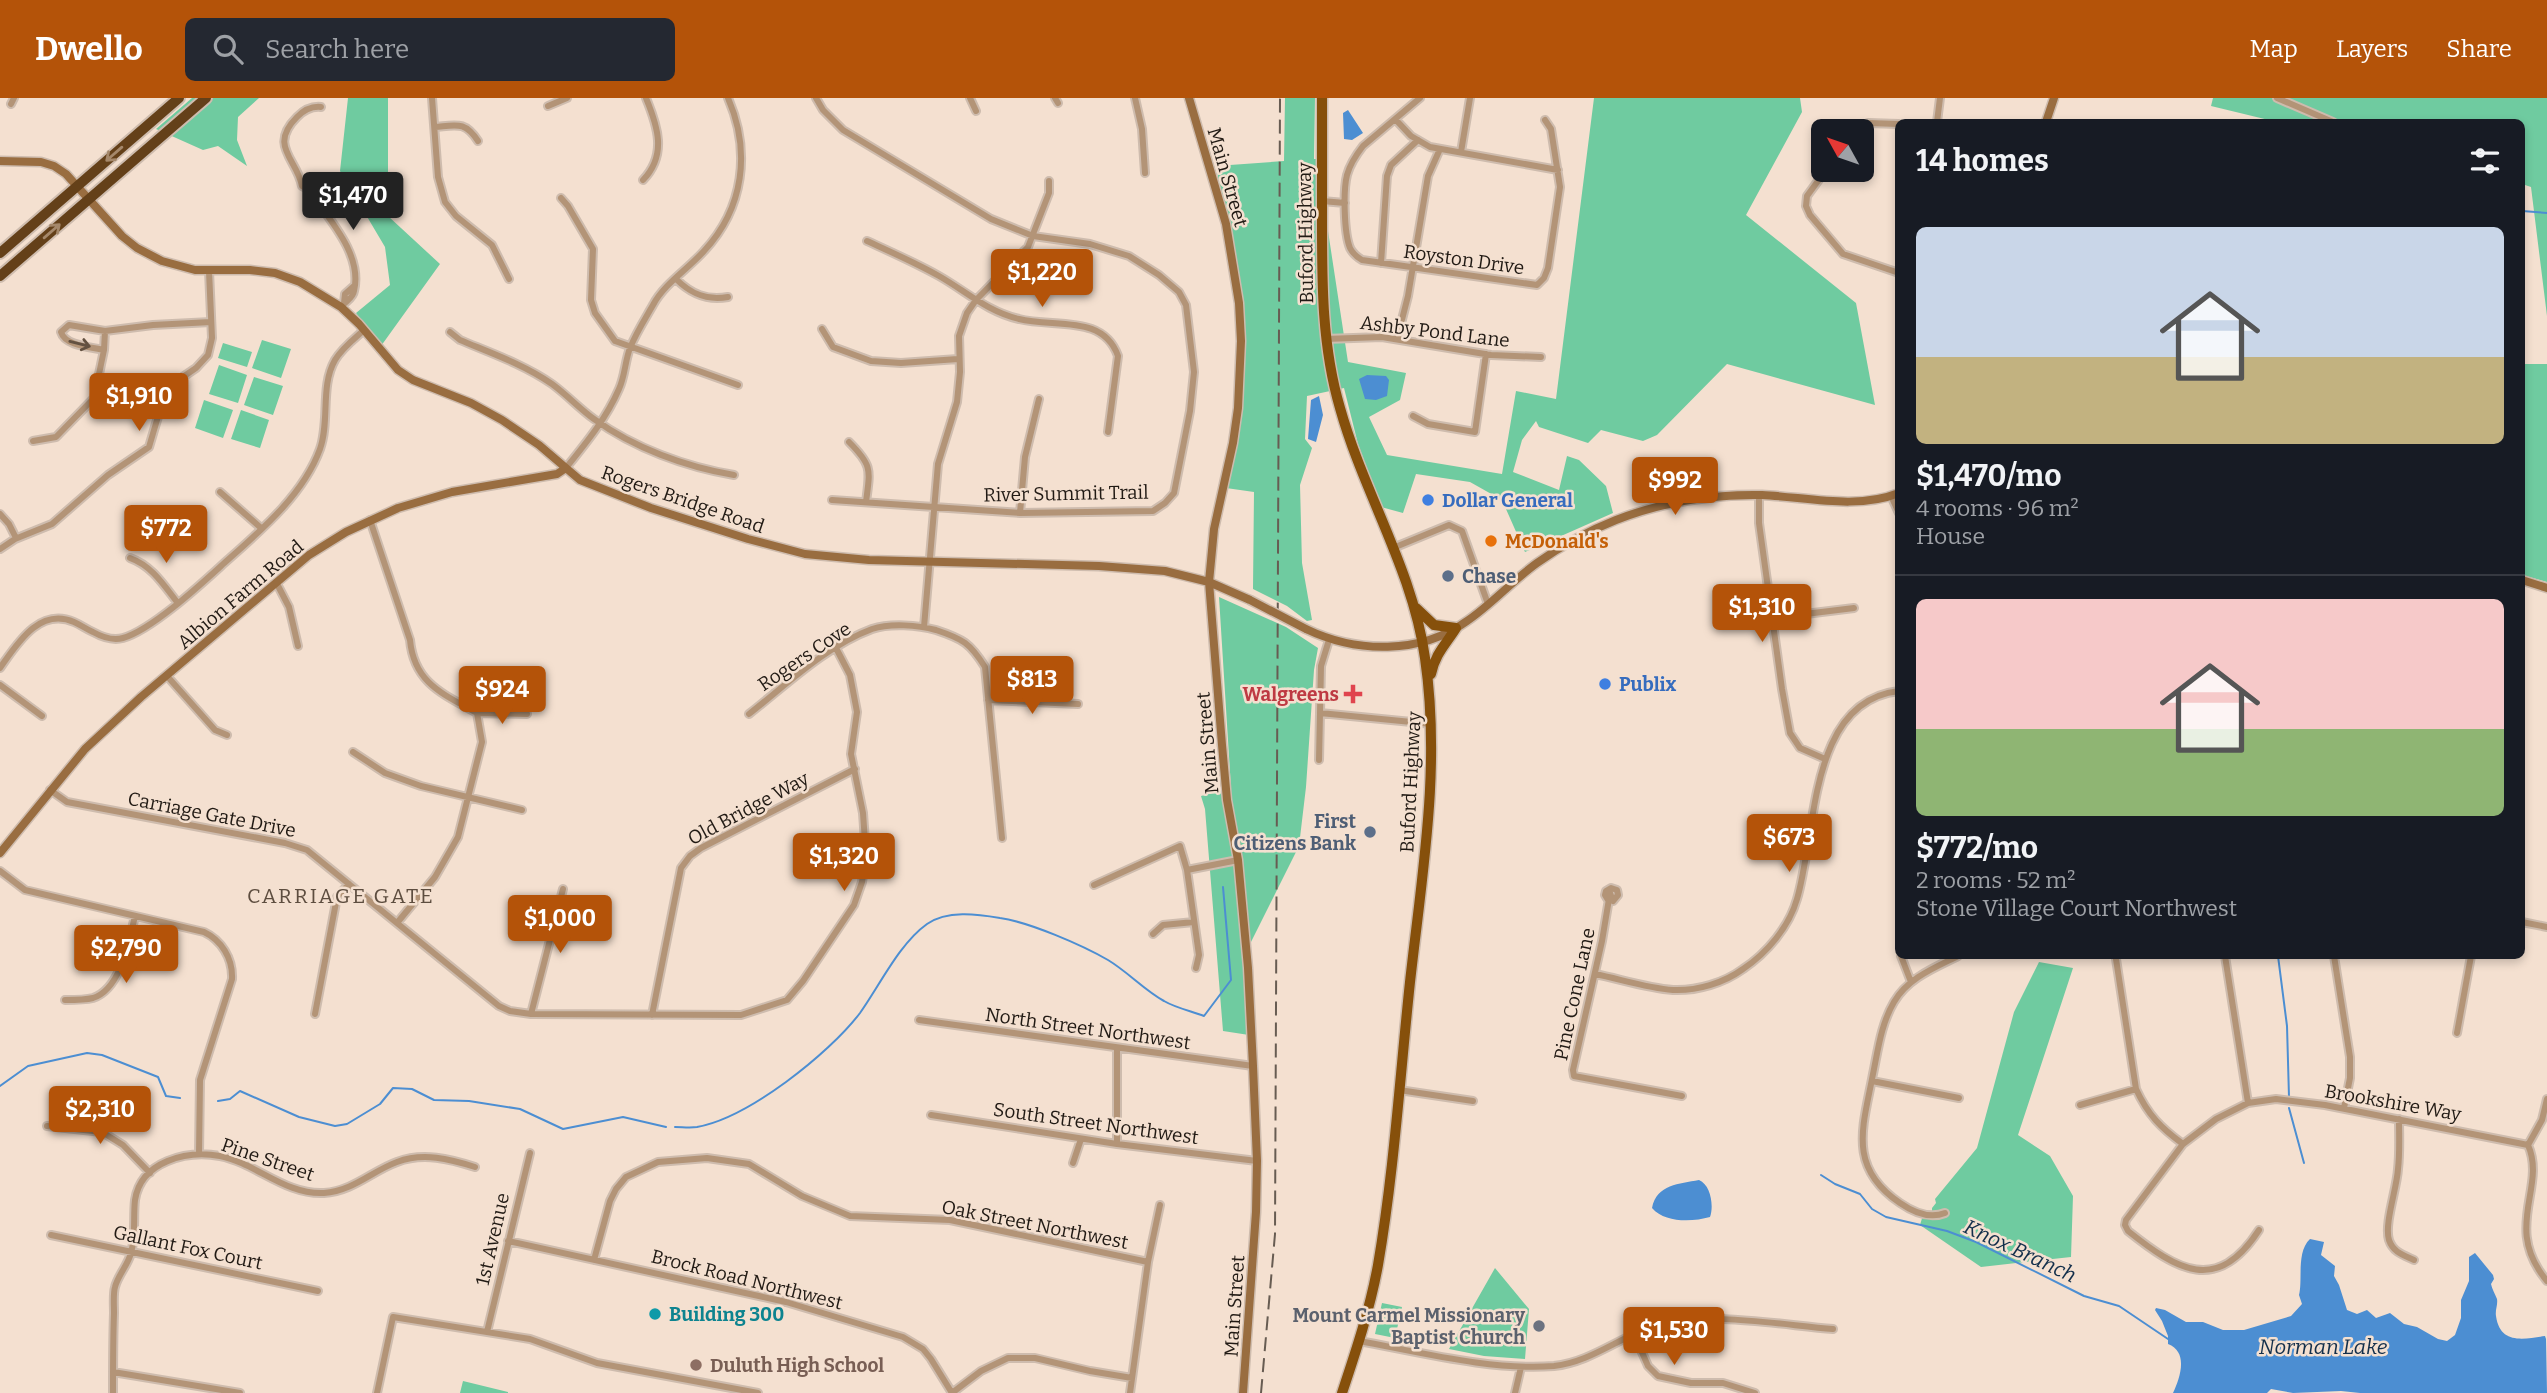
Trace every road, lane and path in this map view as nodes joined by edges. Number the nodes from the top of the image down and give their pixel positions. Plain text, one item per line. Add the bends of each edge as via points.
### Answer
1 (179, 98) edge
2 (206, 98) edge
3 (432, 98) edge
4 (567, 98) edge
5 (646, 98) edge
6 (728, 98) edge
7 (816, 98) edge
8 (970, 98) edge
9 (1135, 98) edge
10 (1189, 98) edge
11 (1322, 98) edge
12 (1420, 98) edge
13 (1469, 98) edge
14 (1940, 98) edge
15 (2054, 98) edge
16 (2277, 98) edge
17 (548, 106) dead end
18 (321, 107) dead end
19 (975, 111) dead end
20 (1937, 119) edge
21 (2047, 119) edge
22 (2326, 119) edge
23 (1396, 120) junction
24 (1545, 120) dead end
25 (1874, 123) edge
26 (1895, 124) edge
27 (435, 127) junction
28 (1418, 140) junction
29 (478, 141) dead end
30 (1440, 149) junction
31 (1461, 152) junction
32 (0, 161) edge
33 (1558, 170) junction
34 (1145, 173) dead end
35 (643, 180) dead end
36 (1049, 181) dead end
37 (1817, 182) edge
38 (77, 187) junction
39 (561, 198) dead end
40 (89, 199) junction
41 (1322, 201) junction
42 (1345, 203) junction
43 (1033, 236) junction
44 (866, 241) dead end
45 (0, 253) edge
46 (1381, 263) junction
47 (1414, 268) junction
48 (209, 271) junction
49 (1895, 272) edge
50 (0, 276) edge
51 (509, 279) dead end
52 (676, 279) junction
53 (728, 297) dead end
54 (976, 300) junction
55 (343, 305) junction
56 (211, 322) junction
57 (822, 329) dead end
58 (364, 330) junction
59 (105, 331) junction
60 (450, 332) dead end
61 (1325, 339) junction
62 (1396, 339) junction
63 (631, 347) junction
64 (104, 350) junction
65 (1486, 354) junction
66 (1541, 357) dead end
67 (958, 359) junction
68 (738, 385) dead end
69 (1039, 399) dead end
70 (1413, 416) dead end
71 (601, 424) junction
72 (1108, 432) dead end
73 (33, 441) dead end
74 (849, 442) dead end
75 (566, 468) junction
76 (734, 475) dead end
77 (220, 492) dead end
78 (1759, 495) junction
79 (1895, 495) edge
80 (832, 500) dead end
81 (866, 502) junction
82 (933, 508) junction
83 (1020, 513) junction
84 (0, 514) edge
85 (370, 520) junction
86 (261, 528) junction
87 (16, 538) junction
88 (1393, 548) junction
89 (0, 549) edge
90 (130, 558) dead end
91 (928, 561) junction
92 (2525, 581) edge
93 (276, 582) junction
94 (1209, 582) junction
95 (2547, 588) edge
96 (177, 603) junction
97 (1488, 604) junction
98 (1416, 608) junction
99 (1854, 608) dead end
100 (1773, 618) junction
101 (925, 627) junction
102 (1456, 628) junction
103 (1329, 640) junction
104 (1422, 642) junction
105 (298, 646) dead end
106 (836, 648) junction
107 (0, 668) edge
108 (167, 676) junction
109 (1429, 683) junction
110 (0, 685) edge
111 (1895, 692) edge
112 (988, 700) junction
113 (1078, 704) dead end
114 (477, 713) junction
115 (1320, 713) junction
116 (527, 714) dead end
117 (749, 714) dead end
118 (42, 716) dead end
119 (1432, 724) junction
120 (227, 735) dead end
121 (353, 752) dead end
122 (1825, 759) junction
123 (1320, 760) dead end
124 (855, 769) junction
125 (50, 790) junction
126 (467, 798) junction
127 (522, 810) dead end
128 (1002, 838) dead end
129 (0, 853) edge
130 (1238, 860) junction
131 (1187, 870) junction
132 (0, 871) edge
133 (349, 884) junction
134 (1094, 886) dead end
135 (563, 889) dead end
136 (1610, 893) dead end
137 (135, 916) junction
138 (1194, 922) junction
139 (397, 923) junction
140 (2525, 923) edge
141 (2547, 927) edge
142 (1153, 933) dead end
143 (1902, 959) edge
144 (1953, 959) edge
145 (2116, 959) dead end
146 (2225, 959) edge
147 (2334, 959) edge
148 (2470, 959) edge
149 (1196, 968) dead end
150 (1595, 974) junction
151 (1911, 982) junction
152 (65, 1000) dead end
153 (315, 1014) dead end
154 (531, 1014) junction
155 (652, 1015) junction
156 (919, 1020) dead end
157 (2457, 1033) dead end
158 (1117, 1049) junction
159 (1254, 1066) junction
160 (1872, 1081) junction
161 (2136, 1089) junction
162 (1399, 1090) junction
163 (1682, 1096) dead end
164 (1959, 1098) dead end
165 (2547, 1099) edge
166 (1473, 1101) dead end
167 (2248, 1103) junction
168 (2080, 1105) dead end
169 (2344, 1108) junction
170 (931, 1115) dead end
171 (2399, 1119) junction
172 (47, 1126) dead end
173 (1081, 1139) junction
174 (1116, 1144) junction
175 (2183, 1144) junction
176 (2528, 1144) junction
177 (530, 1153) dead end
178 (199, 1154) junction
179 (1257, 1161) junction
180 (1073, 1163) dead end
181 (2543, 1166) dead end
182 (475, 1167) dead end
183 (150, 1173) junction
184 (1160, 1205) dead end
185 (1945, 1213) dead end
186 (2536, 1213) dead end
187 (2259, 1230) dead end
188 (51, 1235) dead end
189 (508, 1241) junction
190 (132, 1251) junction
191 (594, 1259) junction
192 (2414, 1260) dead end
193 (1148, 1262) junction
194 (2547, 1281) edge
195 (318, 1292) dead end
196 (1833, 1329) dead end
197 (487, 1332) junction
198 (1634, 1334) junction
199 (1359, 1341) junction
200 (1521, 1367) junction
201 (113, 1372) junction
202 (1132, 1378) junction
203 (113, 1393) edge
204 (240, 1393) edge
205 (377, 1393) edge
206 (758, 1393) edge
207 (952, 1393) edge
208 (1130, 1393) edge
209 (1243, 1393) edge
210 (1342, 1393) edge
211 (1515, 1393) edge
212 (1755, 1393) edge

1 -> 38 highway
2 - 40 highway
3 - 27 street
4 - 17 street
5 - 35 street via 659,132 658,155
6 - 52 street via 737,118 743,166 736,202 713,240
7 - 43 street, River Summit Trail via 843,130 991,219
8 - 19 street
9 - 34 street
10 - 94 street, Main Street via 1226,224 1241,341 1238,408 1214,529
11 - 41 main road, Buford Highway
12 - 23 street, Royston Drive
13 - 31 street
14 - 20 street
15 - 21 street
16 - 22 street
18 - 55 street via 300,114 287,127 284,149 354,259 354,286 343,298
23 - 28 street
23 - 42 street, Royston Drive via 1356,155 1347,176
24 - 33 street, Royston Drive via 1551,129
25 - 26 street
27 - 29 street via 465,126
27 - 51 street via 438,177 445,202 492,246
28 - 30 street
28 - 46 street via 1387,176
30 - 31 street
30 - 47 street via 1428,176
31 - 33 street
32 - 38 street, Rogers Bridge Road via 54,166
33 - 47 street, Royston Drive via 1560,187 1548,268 1540,284
36 - 43 street
37 - 49 street via 1806,206 1843,254
38 - 40 street, Rogers Bridge Road
38 - 45 highway
39 - 63 street via 593,248 591,300 595,313 615,341
40 - 48 street, Rogers Bridge Road via 137,248 162,261
50 -> 40 highway
41 - 42 street
41 - 61 main road, Buford Highway
42 - 46 street, Royston Drive via 1352,251 1362,260
43 - 54 street via 1028,247
43 - 83 street, River Summit Trail via 1090,244 1129,256 1159,275 1186,305 1194,372 1177,481 1165,503 1153,511
44 - 54 street via 940,276
46 - 47 street, Royston Drive
47 - 62 street
48 - 55 street, Rogers Bridge Road via 275,273
48 - 56 street
52 - 53 street via 700,296
52 - 63 street via 654,301
54 - 67 street via 959,335
54 - 72 street via 1010,317 1089,328 1109,338 1118,356
55 - 58 street, Rogers Bridge Road
56 - 59 street
56 - 87 street via 208,355 165,393 149,447 52,524
57 - 67 street via 833,346 871,360
58 - 75 street, Rogers Bridge Road via 398,370 502,420
58 - 86 street via 339,354 328,377 325,428 310,471
59 - 64 street
59 -> 64 street via 69,325 61,332 68,341
60 - 71 street via 539,377
61 - 62 street, Ashby Pond Lane
61 - 88 main road, Buford Highway via 1351,445
62 - 65 street, Ashby Pond Lane
63 - 68 street
63 - 71 street via 621,386
64 - 73 street via 94,398 56,437
65 - 66 street, Ashby Pond Lane
65 - 70 street via 1475,432 1428,424
67 - 82 street via 957,402 938,464
69 - 83 street
71 - 75 street
71 - 76 street via 667,457
74 - 81 street via 865,458 869,473
75 - 85 street, Albion Farm Road via 558,474 452,492
75 - 91 street, Rogers Bridge Road via 591,485 632,501 779,548 869,560
77 - 86 street
78 - 79 street, Rogers Bridge Road via 1854,501
78 - 97 street, Rogers Bridge Road via 1692,499 1629,515 1544,558
78 - 100 street
80 - 81 street, River Summit Trail
81 - 82 street, River Summit Trail
82 - 83 street, River Summit Trail
82 - 91 street
84 - 87 street
85 - 93 street, Albion Farm Road via 309,555
85 - 114 street via 410,640 412,659 423,679
86 - 96 street
87 - 89 street
88 - 97 street via 1449,525 1462,531
88 - 98 main road, Buford Highway
90 - 96 street via 155,573
91 - 94 street, Rogers Bridge Road via 1099,566 1164,571
91 - 101 street
92 - 95 street
93 - 105 street via 289,607
93 - 108 street, Albion Farm Road
94 - 103 street, Rogers Bridge Road, bridge
94 - 130 street, Main Street via 1227,800
96 - 107 street via 121,639 106,639 73,621 47,620 20,640
97 - 102 street, Rogers Bridge Road
98 - 102 main road via 1434,625
98 - 104 main road, Buford Highway
99 - 100 street
100 - 122 street via 1790,733 1800,748
101 - 106 street, Rogers Cove via 873,629
101 - 112 street, Rogers Cove via 973,647 985,667
102 - 104 street, Rogers Bridge Road
102 - 109 main road via 1434,660
103 - 104 street, Rogers Bridge Road via 1366,647
103 - 115 street via 1321,666
104 - 109 main road, Buford Highway
106 - 117 street, Rogers Cove
106 - 124 street, Carriage Gate Drive via 850,675 857,712 851,754
108 - 120 street via 215,730
108 - 125 street, Albion Farm Road via 85,749
109 - 119 main road, Buford Highway
110 - 118 street
111 - 122 street via 1866,700 1849,714
112 - 113 street
112 - 128 street, Rogers Cove
114 - 116 street
114 - 126 street via 482,742
115 - 119 street
115 - 123 street
119 - 162 main road, Buford Highway via 1430,814
121 - 126 street via 385,773
122 - 150 street via 1797,901 1758,960 1703,988 1674,990
124 - 155 street, Old Bridge Way via 690,856 681,868
124 - 155 street, Carriage Gate Drive via 866,856 862,882 854,905 803,981 787,1000 741,1015
125 - 129 street, Albion Farm Road
125 - 133 street, Carriage Gate Drive via 66,802 285,843 307,850
126 - 127 street
126 - 139 street via 458,837 447,859
130 - 131 street
130 - 159 street, Main Street
131 - 134 street via 1180,846
131 - 138 street
132 - 137 street via 25,890
133 - 139 street, Carriage Gate Drive
133 - 153 street via 337,897
135 - 154 street
136 - 150 street, Pine Cone Lane
137 - 152 street via 125,958 110,986 94,998
137 - 178 street via 211,935 222,945 231,966 230,984 200,1080
138 - 142 street via 1163,925
138 - 149 street via 1199,955
139 - 154 street, Carriage Gate Drive via 499,1006
140 - 141 street
143 - 151 street
144 - 151 street
145 - 161 street
146 - 167 street
147 - 169 street via 2350,1057
148 - 157 street
150 - 163 street, Pine Cone Lane via 1574,1076
151 - 160 street via 1894,1002 1883,1026
154 - 155 street, Carriage Gate Drive
156 - 158 street, North Street Northwest
158 - 159 street, North Street Northwest
158 - 174 street
159 - 179 street, Main Street
160 - 164 street
160 - 185 street via 1862,1130 1867,1166 1881,1189 1904,1206 1923,1214
161 - 168 street
161 - 175 street via 2160,1127
162 - 166 street
162 - 199 main road, Buford Highway via 1388,1200
165 - 176 street via 2542,1120
167 - 169 street, Brookshire Way via 2276,1099
167 - 175 street, Brookshire Way via 2216,1119
169 - 171 street, Brookshire Way
170 - 173 street, South Street Northwest
171 - 176 street, Brookshire Way
171 - 192 street via 2389,1239 2395,1251
172 - 183 street via 102,1132 123,1145
173 - 174 street, South Street Northwest
173 - 180 street
174 - 179 street, South Street Northwest
175 - 187 street, Brookshire Way via 2124,1225 2128,1231 2158,1255 2197,1270 2231,1262
176 - 181 street
177 - 189 street, 1st Avenue
178 - 182 street, Pine Street via 234,1160 314,1193 355,1185 411,1157 450,1159
178 - 183 street, Pine Street via 168,1160
179 - 209 street, Main Street
183 - 190 street via 135,1199
184 - 193 street
186 - 194 street via 2531,1251
188 - 190 street, Gallant Fox Court
189 - 191 street, Brock Road Northwest
189 - 197 street, 1st Avenue
190 - 195 street, Gallant Fox Court
190 - 201 street via 115,1287
191 - 193 street, Oak Street Northwest via 610,1201 626,1177 658,1162 707,1158 749,1164 802,1196 850,1216 950,1220
191 - 207 street, Brock Road Northwest via 786,1302 903,1337 923,1349
193 - 202 street, Oak Street Northwest
196 - 198 street via 1699,1320 1671,1322
197 - 205 street via 393,1317
197 - 206 street via 530,1339 597,1363
198 - 200 street via 1581,1360
198 - 212 street via 1648,1366 1658,1376 1723,1383
199 - 200 street
199 - 210 main road, Buford Highway
200 - 211 street
201 - 203 street
201 - 204 street
202 - 207 street via 1035,1358 1007,1358
202 - 208 street, Oak Street Northwest

